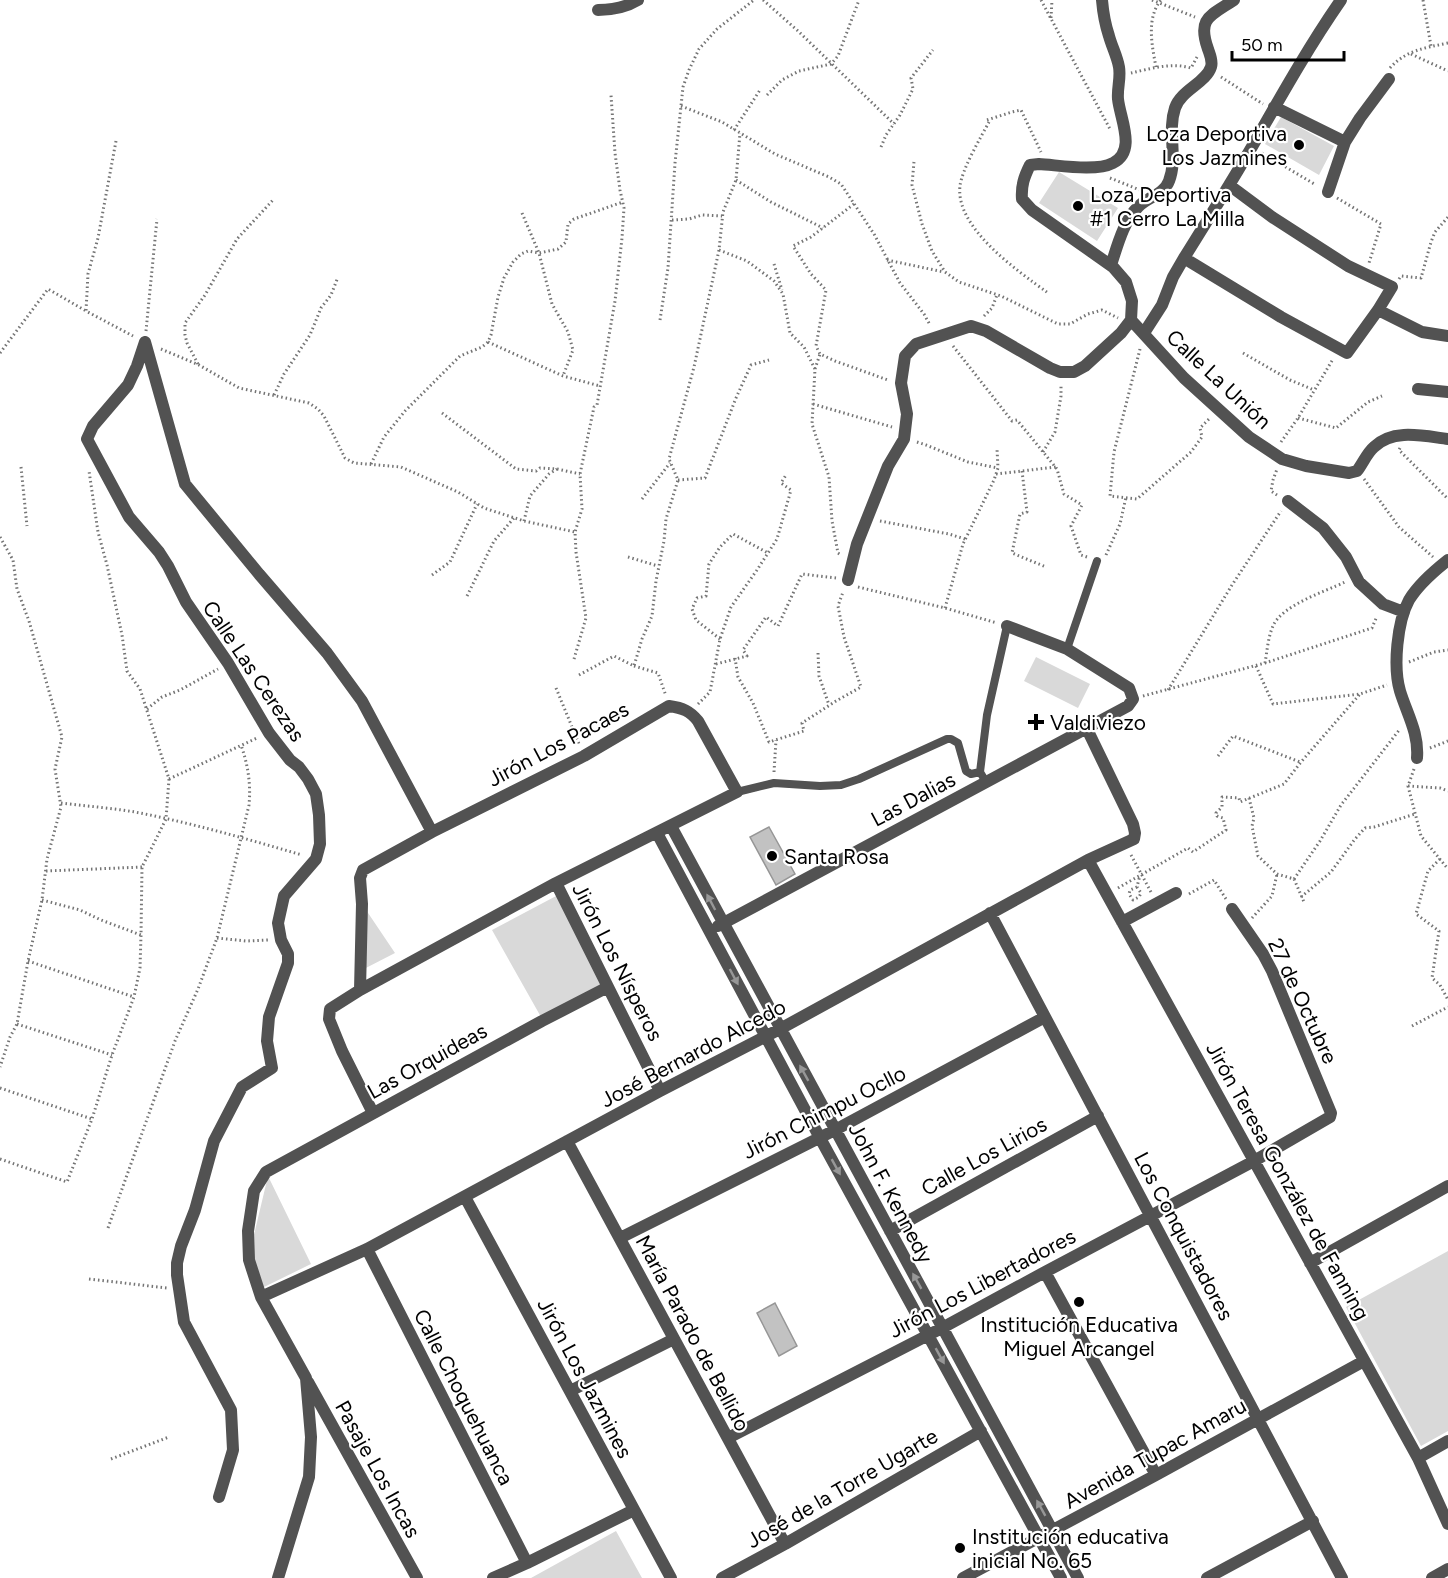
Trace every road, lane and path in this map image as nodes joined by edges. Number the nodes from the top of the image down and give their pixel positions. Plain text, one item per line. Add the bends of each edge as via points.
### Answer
1 (638, 0) edge
2 (754, 0) edge
3 (763, 0) edge
4 (859, 0) edge
5 (1041, 0) edge
6 (1052, 0) edge
7 (1102, 0) edge
8 (1152, 0) edge
9 (1234, 0) edge
10 (1341, 0) edge
11 (1423, 0) edge
12 (1160, 1) edge
13 (598, 10) dead end
14 (1051, 20) junction
15 (1206, 21) junction
16 (1448, 43) edge
17 (1431, 46) junction
18 (933, 50) dead end
19 (1209, 51) junction
20 (1409, 53) junction
21 (831, 64) junction
22 (1156, 67) junction
23 (1210, 69) junction
24 (1448, 71) edge
25 (1120, 75) junction
26 (1389, 79) joint
27 (760, 90) dead end
28 (611, 95) dead end
29 (767, 95) dead end
30 (681, 106) junction
31 (1274, 107) junction
32 (894, 124) junction
33 (734, 130) junction
34 (740, 133) junction
35 (116, 141) dead end
36 (1345, 142) junction
37 (881, 147) dead end
38 (1252, 147) junction
39 (1121, 157) junction
40 (914, 162) dead end
41 (1046, 164) junction
42 (1098, 167) junction
43 (736, 180) junction
44 (1229, 185) junction
45 (1328, 192) junction
46 (1156, 196) junction
47 (273, 200) dead end
48 (623, 202) junction
49 (854, 204) junction
50 (522, 213) dead end
51 (722, 216) junction
52 (1448, 218) edge
53 (157, 219) dead end
54 (672, 220) junction
55 (823, 228) junction
56 (719, 250) junction
57 (539, 253) junction
58 (1184, 258) junction
59 (887, 260) junction
60 (774, 264) dead end
61 (1111, 265) junction
62 (945, 272) junction
63 (1366, 274) junction
64 (338, 277) dead end
65 (1392, 287) junction
66 (1048, 293) dead end
67 (783, 294) junction
68 (997, 295) junction
69 (1378, 310) junction
70 (86, 311) junction
71 (660, 320) dead end
72 (1129, 322) junction
73 (971, 326) junction
74 (1144, 333) junction
75 (941, 336) junction
76 (1448, 337) edge
77 (145, 342) junction
78 (488, 342) junction
79 (1343, 351) junction
80 (0, 353) edge
81 (1243, 353) dead end
82 (820, 354) junction
83 (769, 360) dead end
84 (199, 365) junction
85 (815, 369) junction
86 (1060, 372) junction
87 (563, 376) junction
88 (901, 384) junction
89 (600, 386) junction
90 (1418, 389) dead end
91 (1314, 390) junction
92 (1448, 392) edge
93 (274, 395) junction
94 (1382, 396) dead end
95 (813, 404) junction
96 (1218, 410) junction
97 (442, 413) dead end
98 (1298, 418) junction
99 (1415, 435) junction
100 (904, 439) junction
101 (1448, 439) edge
102 (997, 449) dead end
103 (1043, 452) junction
104 (1278, 456) junction
105 (671, 462) junction
106 (371, 464) junction
107 (21, 467) dead end
108 (1056, 467) junction
109 (998, 468) junction
110 (557, 469) junction
111 (88, 470) dead end
112 (1022, 471) junction
113 (1357, 471) junction
114 (580, 474) junction
115 (996, 474) junction
116 (786, 475) dead end
117 (678, 480) junction
118 (1126, 497) junction
119 (642, 499) dead end
120 (1448, 499) edge
121 (1287, 501) junction
122 (477, 504) junction
123 (514, 518) junction
124 (867, 519) junction
125 (525, 521) junction
126 (27, 526) dead end
127 (575, 532) junction
128 (0, 537) edge
129 (965, 539) junction
130 (768, 554) junction
131 (628, 557) dead end
132 (854, 561) junction
133 (1097, 561) junction
134 (1445, 563) edge
135 (659, 566) junction
136 (1046, 567) dead end
137 (432, 575) dead end
138 (1357, 577) junction
139 (848, 580) junction
140 (467, 596) dead end
141 (1383, 604) junction
142 (945, 608) junction
143 (1404, 612) junction
144 (1007, 626) junction
145 (720, 639) junction
146 (1067, 649) junction
147 (1448, 650) edge
148 (818, 653) dead end
149 (735, 658) junction
150 (574, 659) dead end
151 (228, 663) junction
152 (1265, 663) junction
153 (716, 664) junction
154 (634, 666) junction
155 (1256, 666) junction
156 (1396, 666) junction
157 (579, 675) dead end
158 (1398, 681) junction
159 (556, 688) dead end
160 (1168, 690) junction
161 (1360, 694) junction
162 (1133, 699) junction
163 (829, 705) junction
164 (669, 706) junction
165 (147, 709) junction
166 (690, 711) junction
167 (1410, 715) junction
168 (1087, 729) junction
169 (269, 733) junction
170 (776, 740) junction
171 (1448, 741) edge
172 (241, 745) junction
173 (584, 756) junction
174 (1218, 756) dead end
175 (1418, 756) joint
176 (1301, 762) junction
177 (983, 777) junction
178 (169, 779) junction
179 (774, 783) junction
180 (1448, 791) edge
181 (737, 792) junction
182 (1249, 798) junction
183 (61, 803) junction
184 (1415, 814) junction
185 (166, 819) junction
186 (671, 826) junction
187 (432, 832) junction
188 (657, 833) junction
189 (240, 837) junction
190 (1128, 851) dead end
191 (316, 859) junction
192 (1440, 859) junction
193 (1088, 860) junction
194 (142, 867) junction
195 (1448, 869) edge
196 (46, 871) junction
197 (1277, 874) junction
198 (1141, 875) junction
199 (1294, 879) junction
200 (556, 883) junction
201 (1137, 887) dead end
202 (1176, 893) joint
203 (1107, 895) junction
204 (1301, 897) junction
205 (1154, 898) dead end
206 (42, 900) junction
207 (1304, 902) dead end
208 (1232, 909) joint
209 (990, 913) junction
210 (1122, 922) junction
211 (723, 923) junction
212 (1244, 926) junction
213 (709, 931) junction
214 (141, 934) junction
215 (217, 938) junction
216 (281, 940) junction
217 (28, 961) junction
218 (608, 987) junction
219 (360, 990) junction
220 (134, 997) junction
221 (1448, 1000) edge
222 (1448, 1007) edge
223 (1045, 1017) junction
224 (17, 1024) junction
225 (1412, 1026) dead end
226 (780, 1029) junction
227 (766, 1037) junction
228 (112, 1055) junction
229 (0, 1067) edge
230 (0, 1088) edge
231 (660, 1091) junction
232 (373, 1113) junction
233 (1331, 1113) joint
234 (1098, 1116) junction
235 (92, 1119) junction
236 (836, 1130) junction
237 (820, 1138) junction
238 (567, 1141) junction
239 (0, 1159) edge
240 (1254, 1161) junction
241 (266, 1172) joint
242 (1448, 1186) edge
243 (465, 1197) junction
244 (1151, 1216) junction
245 (108, 1228) dead end
246 (890, 1231) junction
247 (620, 1238) junction
248 (367, 1250) junction
249 (1310, 1263) junction
250 (1045, 1272) junction
251 (89, 1279) dead end
252 (179, 1289) junction
253 (261, 1297) junction
254 (942, 1328) junction
255 (928, 1335) junction
256 (674, 1339) junction
257 (1365, 1361) junction
258 (306, 1378) junction
259 (570, 1391) junction
260 (1258, 1418) junction
261 (981, 1431) junction
262 (169, 1437) dead end
263 (728, 1438) junction
264 (1448, 1441) edge
265 (1418, 1458) junction
266 (111, 1459) dead end
267 (1156, 1475) junction
268 (219, 1497) dead end
269 (634, 1510) junction
270 (1313, 1521) junction
271 (1448, 1524) edge
272 (1053, 1530) junction
273 (1039, 1537) junction
274 (785, 1544) junction
275 (527, 1563) junction
276 (1448, 1569) edge
277 (278, 1578) edge
278 (417, 1578) edge
279 (493, 1578) edge
280 (671, 1578) edge
281 (722, 1578) edge
282 (963, 1578) edge
283 (1061, 1578) edge
284 (1078, 1578) edge
285 (1207, 1578) edge
286 (1342, 1578) edge
287 (1432, 1578) edge

1 - 13 street via 613,10
2 - 30 path via 699,49 683,87
3 - 21 path
4 - 21 path
5 - 14 path
6 - 14 path
7 - 25 street
8 - 12 path
9 - 15 street
10 - 31 street
11 - 17 path
12 - 15 path
12 - 22 path via 1151,33
14 - 39 path via 1119,145
15 - 19 street via 1203,29
16 - 17 path
17 - 20 path
18 - 32 path via 911,78 913,89
19 - 22 path via 1197,57 1191,68
19 - 23 street
20 - 24 path
20 - 26 path via 1386,72
21 - 29 path via 799,71
21 - 32 path
22 - 25 path
23 - 31 path via 1268,107
23 - 46 street via 1175,107 1169,183
25 - 39 street via 1118,101 1126,133
26 - 36 street
27 - 33 path
28 - 48 path
30 - 33 path
30 - 54 path
31 - 36 street
31 - 38 street
32 - 37 path
33 - 34 path
34 - 43 path
34 - 49 path via 841,184
35 - 70 path via 88,274
36 - 45 street
38 - 44 street
38 - 45 path
39 - 42 street
40 - 62 path via 912,185 922,224
41 - 42 street
41 - 61 street via 1030,165 1021,187 1022,199
41 - 66 path via 1022,110 1011,112 988,121 961,182 960,197 968,218 985,241 1005,262
42 - 46 path via 1102,174
43 - 51 path
43 - 55 path
44 - 58 street
44 - 63 street via 1272,217
45 - 63 path via 1381,224
46 - 61 street via 1132,214
47 - 84 path via 237,239 185,323 187,343
48 - 57 path via 574,219 568,224 566,242 558,249
48 - 89 path via 615,301
49 - 55 path
49 - 59 path
50 - 57 path
51 - 54 path
51 - 56 path
52 - 65 path via 1435,232 1421,278 1401,276
53 - 77 path
54 - 71 path
55 - 82 path via 793,246 826,290 816,346
56 - 67 path via 747,261 774,281
56 - 105 path
57 - 78 path via 528,251 513,262 498,297
57 - 87 path via 552,304 573,350
58 - 74 street via 1162,306
58 - 79 street
59 - 62 path
59 - 75 path
60 - 67 path
61 - 72 street via 1126,282 1132,301
62 - 68 path via 959,282
63 - 65 street
64 - 93 path via 310,335
65 - 69 street
67 - 85 path via 790,333 804,347
68 - 72 path via 1058,324 1070,324 1102,310
68 - 73 path via 992,308
69 - 76 street via 1422,332
69 - 79 street
70 - 77 path
70 - 80 path via 48,289
72 - 74 street, Calle La Unión
72 - 86 street via 1085,366 1074,372
73 - 75 street
73 - 86 street via 986,330
74 - 96 street, Calle La Unión
74 - 118 path via 1114,452 1110,496
75 - 88 street via 916,344 905,356
75 - 103 path
77 - 84 path
77 - 151 street, Calle Las Cerezas via 128,385 93,426 87,439 129,517 159,552 186,602
77 - 187 street via 185,484 327,653 362,701
78 - 87 path
78 - 106 path via 460,356 405,411 384,437
79 - 91 path
81 - 91 path
82 - 85 path
82 - 88 path
83 - 117 path via 751,365 705,478
84 - 93 path via 239,388
85 - 95 path
86 - 103 path via 1055,432
87 - 89 path
88 - 100 street via 907,414
89 - 114 path
90 - 92 street
91 - 98 path
93 - 106 path via 318,409 345,458
94 - 98 path via 1368,402 1336,428
95 - 100 path via 892,427
95 - 132 path via 812,424 829,477 838,553
96 - 104 street, Calle La Unión
96 - 118 path via 1200,428 1202,437 1191,452 1137,499
97 - 110 path via 516,469
98 - 104 path
99 - 101 street
99 - 113 street via 1387,437 1373,448
99 - 120 path via 1399,450
100 - 109 path via 968,462
100 - 124 street via 888,466
102 - 109 path
103 - 108 path
104 - 113 street, Calle La Unión via 1306,466
104 - 121 path via 1271,491
105 - 117 path
105 - 119 path
106 - 122 path via 401,467
107 - 126 path
108 - 112 path
108 - 133 path via 1064,494 1082,505 1071,526 1081,555
109 - 115 path
110 - 114 path
110 - 125 path via 530,496
111 - 165 path via 127,671 140,689
112 - 115 path
112 - 136 path via 1027,512 1020,514 1012,553
113 - 134 path via 1399,527
114 - 127 path via 582,509
115 - 129 path
116 - 130 path via 781,483 791,490 777,539
117 - 135 path via 666,519
118 - 133 path via 1120,524 1102,562
121 - 138 street via 1323,528
121 - 160 path
122 - 123 path
122 - 137 path via 450,562
123 - 125 path
123 - 140 path via 494,541
124 - 129 path
124 - 132 street
125 - 127 path
127 - 150 path via 586,618
128 - 183 path via 13,560 17,589 62,737 55,769
129 - 142 path
130 - 145 path via 731,607
130 - 145 path via 733,534 709,564 706,596 697,598 692,609 696,620
131 - 135 path
132 - 139 street
133 - 146 lane
134 - 143 street via 1422,584
135 - 154 path via 652,616
138 - 141 street
138 - 152 path via 1280,615 1272,627
139 - 142 path via 857,587
139 - 149 path via 802,574 778,626 766,617 743,650 747,656
139 - 163 path via 838,606 861,687
141 - 143 street
141 - 152 path via 1372,628
142 - 144 path
143 - 156 street
144 - 146 street
144 - 177 lane via 987,715
145 - 153 path
146 - 162 street via 1130,688
147 - 156 path
148 - 163 path via 819,676
149 - 153 path
149 - 170 path via 738,676 769,742
151 - 165 path via 162,697
151 - 169 street, Calle Las Cerezas
152 - 155 path
153 - 166 path via 710,692
154 - 157 path via 614,656
154 - 164 path via 658,673
155 - 160 path
155 - 161 path via 1273,704
156 - 158 street
158 - 161 path
158 - 167 street
159 - 173 path
160 - 162 path
161 - 176 path
162 - 168 street, Las Dalias via 1128,706
163 - 170 path via 802,723 804,731
164 - 166 street
164 - 173 street, Jirón Los Pacaes
165 - 178 path
166 - 181 street
167 - 175 street
167 - 199 path via 1341,805
168 - 177 street, Las Dalias
168 - 193 street, José Bernardo Alcedo via 1135,833 1134,839
169 - 172 path
169 - 191 street, Calle Las Cerezas via 308,778 316,794 320,844
170 - 179 path
171 - 175 path
172 - 178 path
172 - 189 path via 250,789
173 - 187 street, Jirón Los Pacaes
174 - 176 path via 1233,736
176 - 182 path via 1284,784
177 - 179 lane via 966,771 958,743 947,739 841,785
177 - 211 street, Las Dalias
178 - 185 path
179 - 181 lane
180 - 184 path via 1408,786
181 - 186 street
182 - 197 path via 1258,856
182 - 198 path via 1240,802 1239,798 1222,797 1222,807 1216,813 1226,830 1193,852 1188,848
183 - 185 path
183 - 196 path
184 - 192 path via 1421,836
184 - 204 path via 1365,828 1331,872
185 - 189 path
185 - 194 path
186 - 188 street
211 -> 186 street, John F. Kennedy
187 - 219 street, Jirón Los Pacaes via 363,870
188 - 200 street
188 - 213 street, John F. Kennedy
189 - 191 path
189 - 215 path
190 - 198 path
191 - 216 street via 284,896 278,923
192 - 195 path
192 - 221 path via 1428,871 1416,914 1438,931 1432,978
193 - 203 street, Jirón Teresa González de Fanning
193 - 209 street, José Bernardo Alcedo
194 - 196 path
194 - 214 path
196 - 206 path
197 - 199 path
197 - 212 path via 1272,896
198 - 201 path
198 - 203 path
198 - 205 path
199 - 204 path
200 - 218 street, Jirón Los Nísperos
200 - 219 street
202 - 208 path via 1184,896 1214,880
202 - 210 street
203 - 210 street, Jirón Teresa González de Fanning
204 - 207 path
206 - 214 path
206 - 217 path
208 - 212 street, 27 de Octubre
209 - 223 street, Los Conquistadores
209 - 226 street, José Bernardo Alcedo
210 - 240 street, Jirón Teresa González de Fanning
211 - 213 street, Las Dalias
211 - 226 street, John F. Kennedy
212 - 233 street, 27 de Octubre via 1272,971
213 -> 227 street, John F. Kennedy
214 - 220 path
215 - 216 path
215 - 245 path via 175,1041
216 - 252 street via 288,963 269,1017 267,1041 272,1068 242,1087 214,1141 181,1246 177,1263
217 - 220 path
217 - 224 path
218 - 231 street, Jirón Los Nísperos
218 - 232 street, Las Orquideas
219 - 232 street via 330,1009 329,1019
220 - 228 path
222 - 225 path
223 - 234 street, Los Conquistadores
223 - 236 street, Jirón Chimpu Ocllo
224 - 228 path
224 - 229 path
226 - 227 street, José Bernardo Alcedo
236 -> 226 street, John F. Kennedy
227 - 231 street, José Bernardo Alcedo
227 - 237 street, John F. Kennedy
228 - 235 path
230 - 235 path
231 - 238 street, José Bernardo Alcedo
232 - 241 street, Las Orquideas
233 - 240 street, Jirón Los Libertadores via 1326,1120
234 - 244 street, Los Conquistadores
234 - 246 street, Calle Los Lirios
235 - 239 path via 67,1182
236 - 237 street, Jirón Chimpu Ocllo
236 - 246 street, John F. Kennedy
237 - 247 street, Jirón Chimpu Ocllo
237 -> 255 street, John F. Kennedy
238 - 243 street, José Bernardo Alcedo
238 - 247 street, María Parado de Bellido
240 - 244 street, Jirón Los Libertadores
240 - 249 street, Jirón Teresa González de Fanning
241 - 253 street, Pasaje Los Incas via 254,1191 248,1239 249,1260
242 - 249 street
243 - 248 street, José Bernardo Alcedo
243 - 259 street, Jirón Los Jazmines
244 - 250 street, Jirón Los Libertadores
244 - 260 street, Los Conquistadores
254 -> 246 street, John F. Kennedy
247 - 256 street, María Parado de Bellido
248 - 253 street, José Bernardo Alcedo
248 - 275 street, Calle Choquehuanca
249 - 257 street, Jirón Teresa González de Fanning
250 - 254 street, Jirón Los Libertadores
250 - 267 street
251 - 252 path
252 - 268 street via 184,1322 231,1410 233,1450
253 - 258 street, Pasaje Los Incas
254 - 255 street, Jirón Los Libertadores
272 -> 254 street, John F. Kennedy
255 -> 261 street, John F. Kennedy
255 - 263 street, Jirón Los Libertadores
256 - 259 street
256 - 263 street, María Parado de Bellido
257 - 260 street, Avenida Tupac Amaru
257 - 265 street, Jirón Teresa González de Fanning
258 - 277 street, Pasaje Los Incas via 312,1437 309,1477
258 - 278 street, Pasaje Los Incas
259 - 269 street, Jirón Los Jazmines
260 - 267 street, Avenida Tupac Amaru
260 - 270 street, Los Conquistadores
261 - 273 street, John F. Kennedy
261 - 274 street, José de la Torre Ugarte
262 - 266 path
263 - 274 street, María Parado de Bellido
264 - 265 street
265 - 271 street, Jirón Teresa González de Fanning
267 - 272 street, Avenida Tupac Amaru
269 - 275 street
269 - 280 street, Jirón Los Jazmines
270 - 285 street
270 - 286 street, Los Conquistadores
272 - 273 street, Avenida Tupac Amaru
272 - 284 street, John F. Kennedy
273 - 282 street, Avenida Tupac Amaru
273 - 283 street, John F. Kennedy
274 - 281 street, José de la Torre Ugarte
275 - 279 street
276 - 287 street

